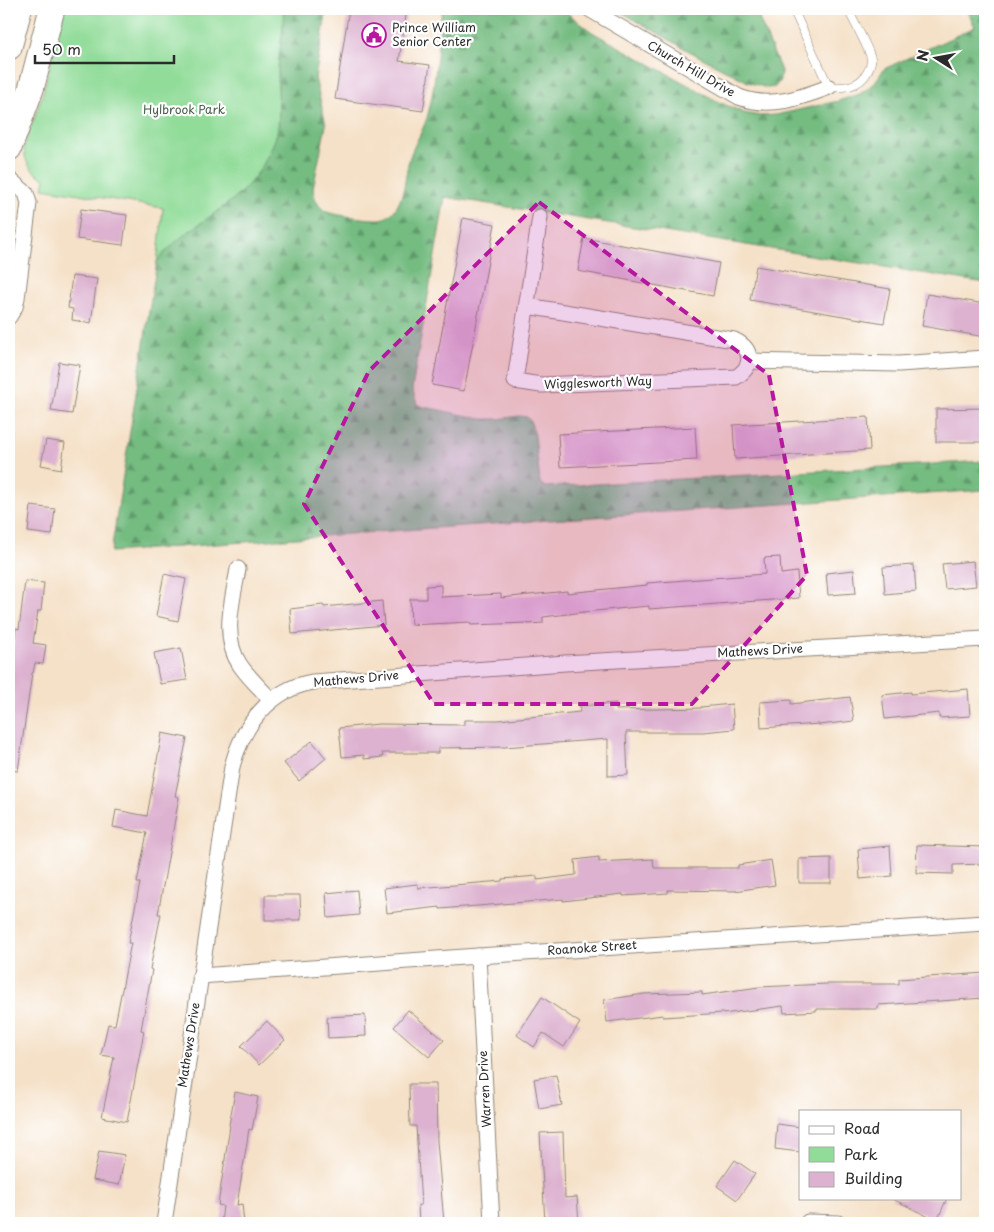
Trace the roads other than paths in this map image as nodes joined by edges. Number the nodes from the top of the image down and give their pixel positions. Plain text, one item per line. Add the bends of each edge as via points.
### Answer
1 (19, 9) edge
2 (52, 9) edge
3 (590, 9) edge
4 (793, 9) edge
5 (848, 9) edge
6 (9, 47) edge
7 (829, 87) junction
8 (9, 148) edge
9 (9, 179) edge
10 (540, 217) dead end
11 (527, 306) junction
12 (9, 317) edge
13 (985, 358) edge
14 (749, 360) junction
15 (238, 569) dead end
16 (985, 639) edge
17 (271, 700) junction
18 (985, 923) edge
19 (478, 956) junction
20 (200, 976) junction
21 (808, 1222) dead end
22 (164, 1223) edge
23 (492, 1223) edge
24 (838, 1223) edge

1 - 6 main road
2 - 8 main road via 31,89
3 - 7 street, Church Hill Drive via 750,101 762,103 801,98
4 - 7 lane
5 - 7 lane via 871,60 870,65 864,78 854,84
9 - 12 street via 28,196 29,208 17,298
10 - 11 street, Wigglesworth Way
11 - 14 street via 734,340 742,344
11 - 14 street, Wigglesworth Way via 515,381 541,385 736,377 744,372
13 - 14 street via 899,364
15 - 17 street via 230,624 233,649 239,664
16 - 17 street, Mathews Drive via 565,663 313,682 288,689
17 - 20 street, Mathews Drive via 249,726 235,756
18 - 19 street, Roanoke Street
19 - 20 street, Roanoke Street
19 - 23 street, Warren Drive
20 - 22 street, Mathews Drive
21 - 24 street

